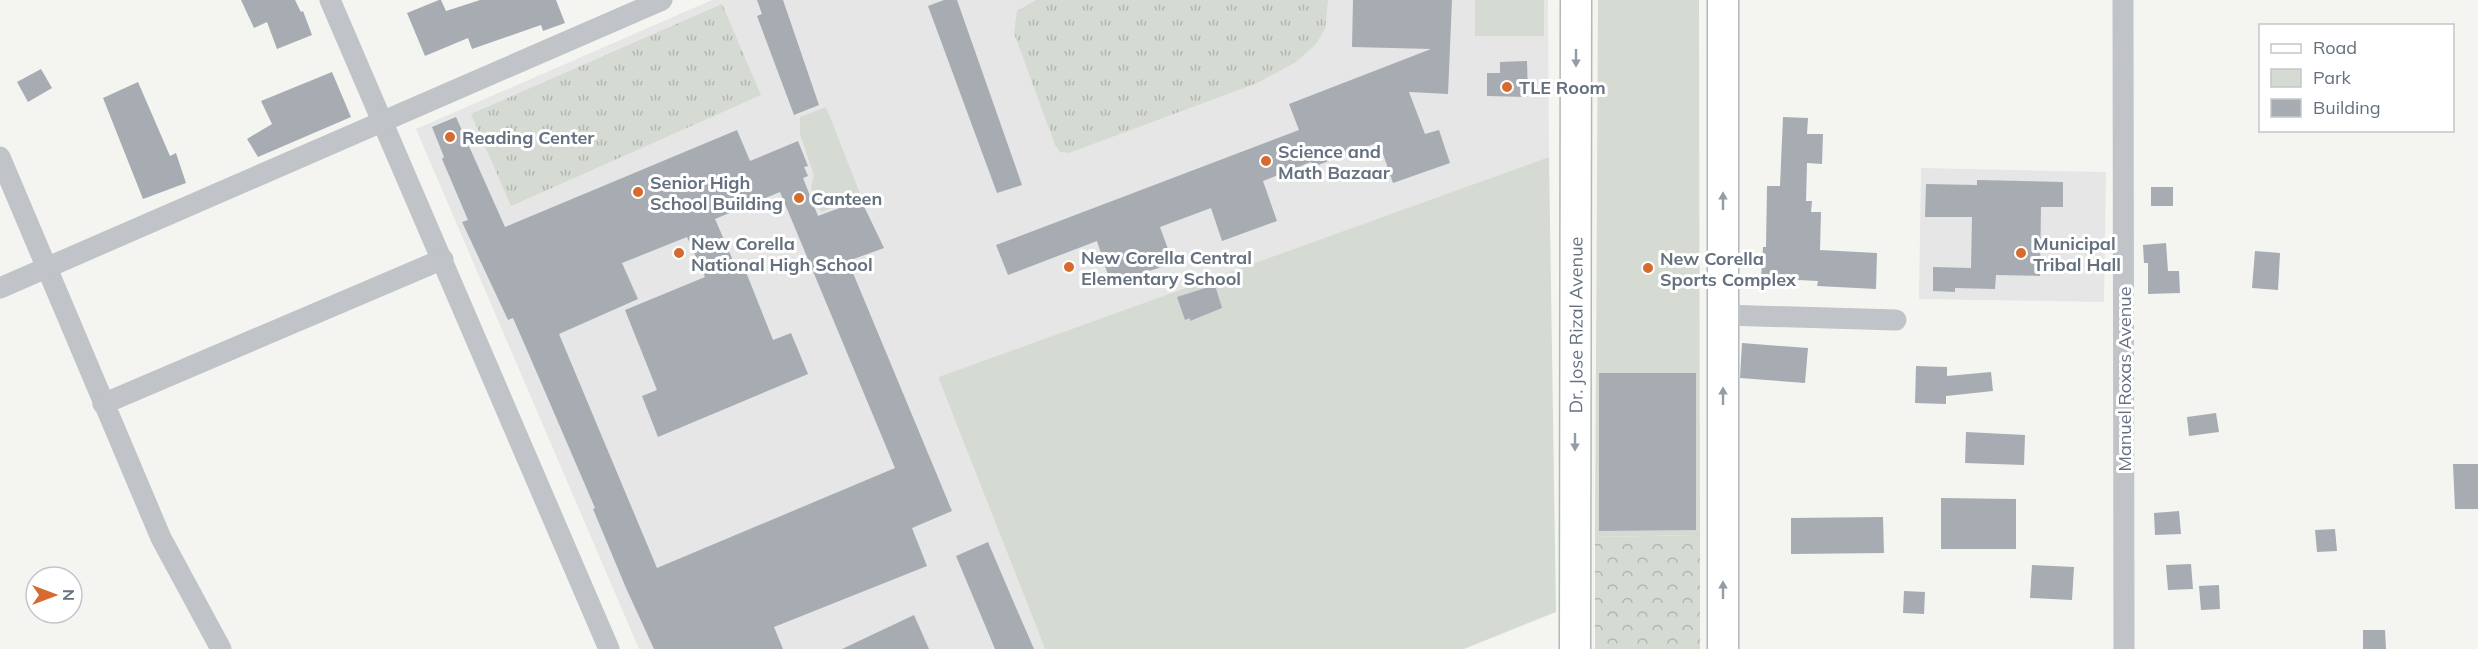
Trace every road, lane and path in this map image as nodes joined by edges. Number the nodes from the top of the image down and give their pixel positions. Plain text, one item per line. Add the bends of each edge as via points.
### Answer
1 (330, 0) edge
2 (662, 0) edge
3 (1576, 0) edge
4 (1723, 0) edge
5 (2123, 0) edge
6 (383, 122) junction
7 (0, 157) edge
8 (443, 259) junction
9 (46, 268) junction
10 (0, 288) edge
11 (1723, 315) junction
12 (1896, 320) dead end
13 (103, 404) junction
14 (221, 649) edge
15 (609, 649) edge
16 (1575, 649) edge
17 (1723, 649) edge
18 (2124, 649) edge

1 - 6 street
2 - 6 street
3 -> 16 main road, Dr. Jose Rizal Avenue
11 -> 4 main road
5 - 18 street, Manuel Roxas Avenue
6 - 8 street
6 - 9 street
7 - 9 street
8 - 13 street
8 - 15 street
9 - 10 street
9 - 13 street
11 - 12 street
17 -> 11 main road
13 - 14 street via 160,538

